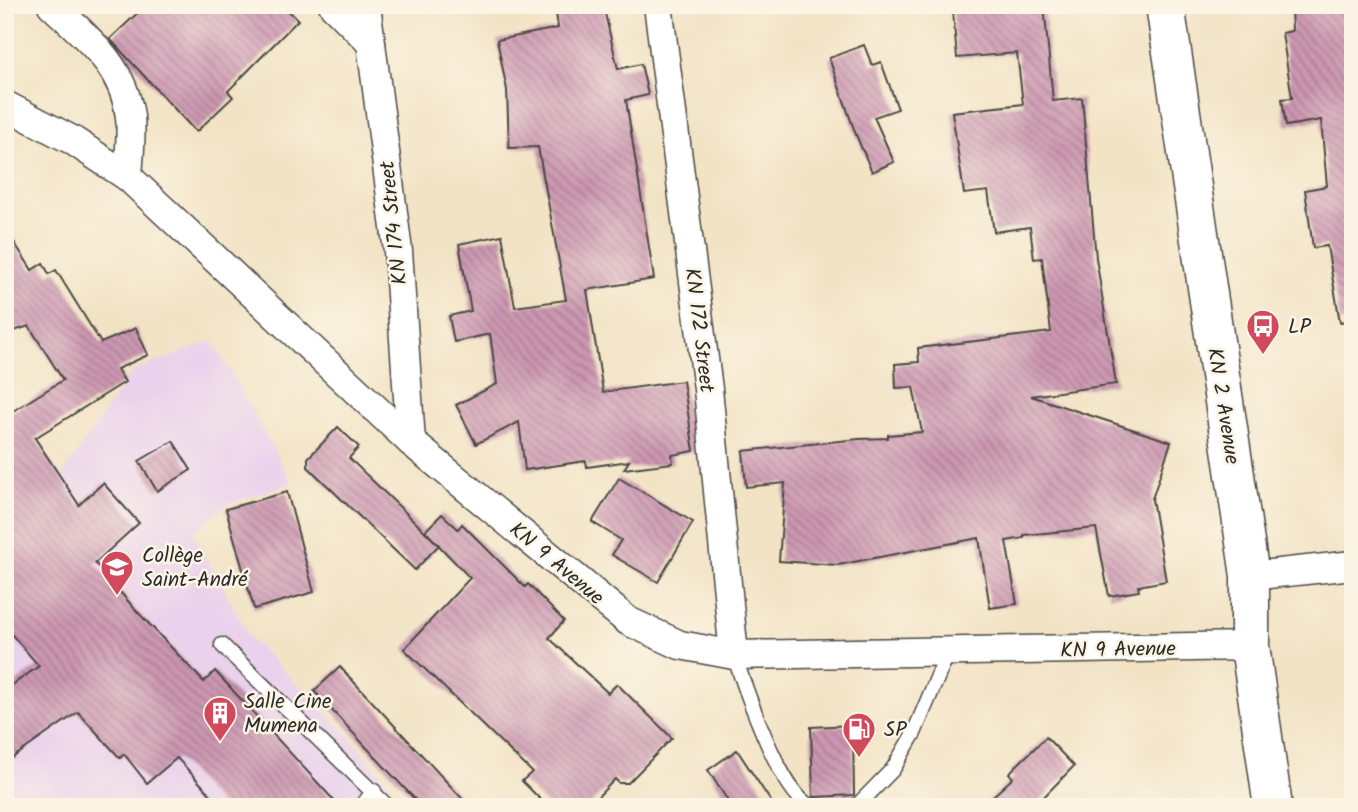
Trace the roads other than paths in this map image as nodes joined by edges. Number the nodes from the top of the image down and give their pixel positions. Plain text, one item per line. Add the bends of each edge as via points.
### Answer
1 (52, 5) edge
2 (333, 5) edge
3 (366, 5) edge
4 (658, 5) edge
5 (1164, 5) edge
6 (371, 43) junction
7 (5, 105) edge
8 (128, 177) junction
9 (411, 442) junction
10 (1353, 565) edge
11 (1250, 576) junction
12 (222, 645) dead end
13 (1250, 646) junction
14 (948, 652) junction
15 (734, 655) junction
16 (374, 791) junction
17 (361, 807) edge
18 (388, 807) edge
19 (822, 807) edge
20 (853, 807) edge
21 (1273, 807) edge

1 - 8 street via 93,43 121,79 130,118
2 - 6 street
3 - 6 street, KN 174 Street
4 - 15 street, KN 172 Street via 708,389
5 - 11 main road, KN 2 Avenue
6 - 9 street, KN 174 Street via 398,251
7 - 8 street, KN 9 Avenue via 72,140
8 - 9 street, KN 9 Avenue
9 - 15 street, KN 9 Avenue via 628,621 680,645
10 - 11 street
11 - 13 main road, KN 2 Avenue
12 - 16 lane
13 - 14 street, KN 9 Avenue
13 - 21 main road, KN 2 Avenue
14 - 15 street, KN 9 Avenue
14 - 20 lane via 914,733 893,769
15 - 19 lane via 773,754 796,795 810,806
16 - 17 lane
16 - 18 lane

